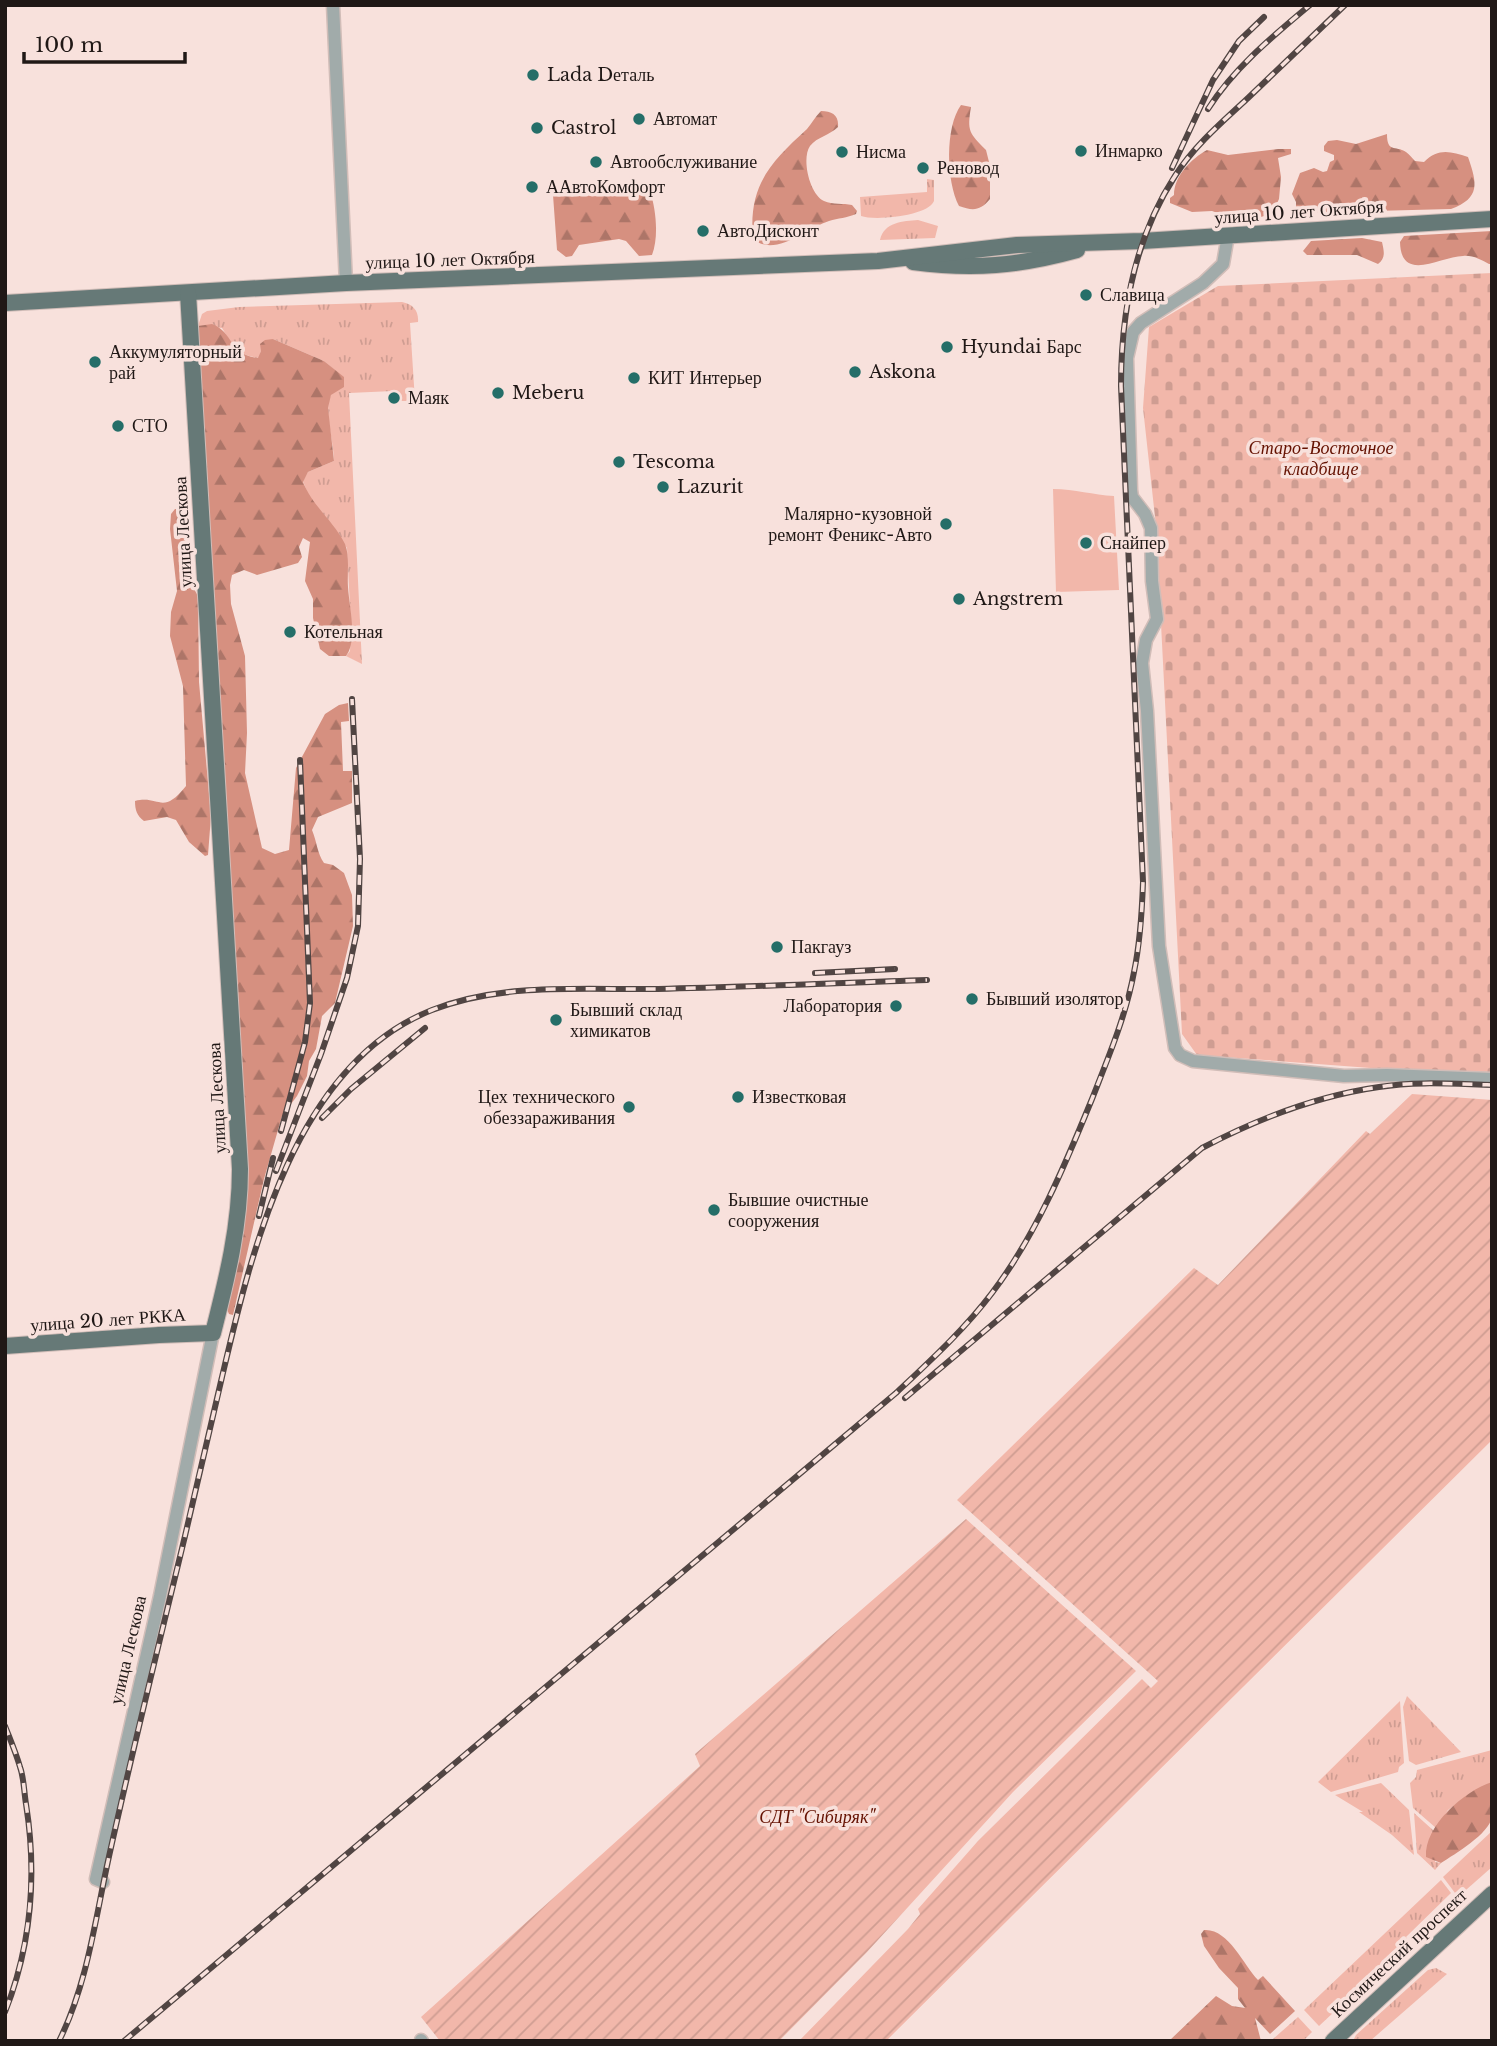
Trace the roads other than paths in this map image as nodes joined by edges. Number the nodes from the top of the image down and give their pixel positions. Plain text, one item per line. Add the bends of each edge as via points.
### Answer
1 (333, 5) edge
2 (1492, 219) edge
3 (1228, 235) junction
4 (346, 283) junction
5 (188, 293) junction
6 (5, 303) edge
7 (1492, 1079) edge
8 (213, 1333) junction
9 (5, 1346) edge
10 (103, 1882) dead end
11 (1492, 1894) edge
12 (1333, 2041) edge

1 - 4 street
2 - 3 main road, улица 10 лет Октября
3 - 4 main road, улица 10 лет Октября via 1109,242 1037,261 988,267 897,260
3 - 7 street via 1223,264 1203,283 1141,323 1132,332 1127,358 1131,490 1149,520 1152,537 1157,619 1146,640 1142,663 1159,946 1175,1048 1193,1061 1344,1076
4 - 5 main road, улица 10 лет Октября
5 - 6 main road, улица 10 лет Октября
5 - 8 main road, улица Лескова via 240,1169 237,1224
8 - 9 main road, улица 20 лет РККА
8 - 10 street, улица Лескова via 162,1588 97,1869 96,1879
11 - 12 main road, Космический проспект

